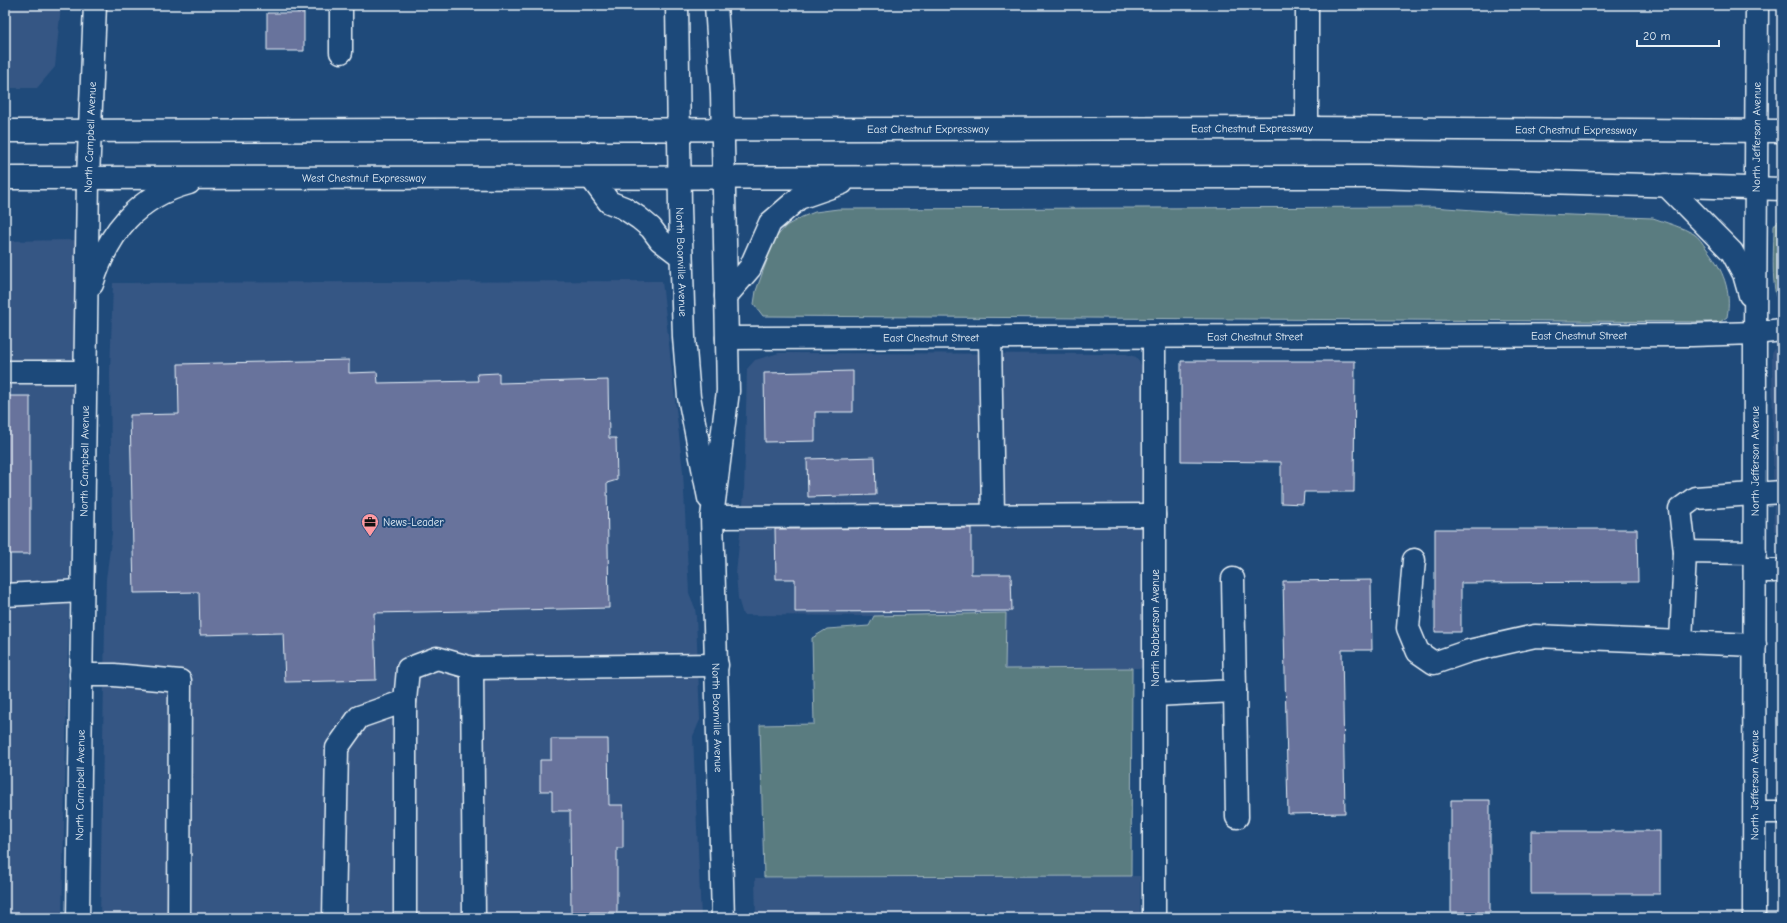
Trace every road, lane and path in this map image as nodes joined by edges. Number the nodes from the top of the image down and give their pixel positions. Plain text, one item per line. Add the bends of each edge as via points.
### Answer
1 (96, 5) edge
2 (341, 5) edge
3 (677, 5) edge
4 (716, 5) edge
5 (1307, 5) edge
6 (1757, 5) edge
7 (341, 52) dead end
8 (1307, 128) junction
9 (1756, 129) junction
10 (680, 130) junction
11 (723, 130) junction
12 (1782, 130) edge
13 (5, 131) edge
14 (89, 131) junction
15 (5, 178) edge
16 (88, 178) junction
17 (206, 178) junction
18 (680, 178) junction
19 (724, 178) junction
20 (856, 178) junction
21 (592, 179) junction
22 (1666, 186) junction
23 (1756, 188) junction
24 (1782, 189) edge
25 (681, 256) junction
26 (726, 296) junction
27 (86, 302) junction
28 (1755, 312) junction
29 (1782, 330) edge
30 (1755, 333) junction
31 (990, 337) junction
32 (1154, 337) junction
33 (727, 338) junction
34 (5, 372) edge
35 (85, 372) junction
36 (1782, 492) edge
37 (1755, 495) junction
38 (1154, 515) junction
39 (993, 516) junction
40 (712, 517) junction
41 (1686, 552) junction
42 (1414, 560) dead end
43 (1755, 562) junction
44 (1782, 571) edge
45 (1232, 579) dead end
46 (82, 591) junction
47 (5, 595) edge
48 (1681, 642) junction
49 (1754, 645) junction
50 (716, 665) junction
51 (472, 668) junction
52 (81, 675) junction
53 (1235, 691) junction
54 (1155, 695) junction
55 (405, 701) junction
56 (1754, 812) junction
57 (1782, 812) edge
58 (1237, 817) dead end
59 (78, 918) edge
60 (179, 918) edge
61 (334, 918) edge
62 (405, 918) edge
63 (474, 918) edge
64 (723, 918) edge
65 (1154, 918) edge
66 (1754, 918) edge

1 - 14 main road, North Campbell Avenue
2 - 7 main road
3 - 10 main road, North Boonville Avenue
4 - 11 main road, North Boonville Avenue
5 - 8 main road
6 - 9 main road, North Jefferson Avenue
8 - 9 main road, East Chestnut Expressway
8 - 11 main road, East Chestnut Expressway
9 - 12 main road, East Chestnut Expressway
9 - 23 main road, North Jefferson Avenue
10 - 11 main road
10 - 14 main road
10 - 18 main road, North Boonville Avenue
11 - 19 main road, North Boonville Avenue
13 - 14 main road
14 - 16 main road, North Campbell Avenue
15 - 16 main road, West Chestnut Expressway
16 - 17 main road, West Chestnut Expressway
16 - 27 main road, North Campbell Avenue
17 - 21 main road, West Chestnut Expressway
17 - 27 main road via 167,191 148,201 119,227 97,267
18 - 19 main road, West Chestnut Expressway
18 - 21 main road, West Chestnut Expressway
18 - 25 main road, North Boonville Avenue
19 - 20 main road
19 - 26 main road, North Boonville Avenue
20 - 22 main road via 1371,177
20 - 26 main road via 800,198 770,223 750,268
21 - 25 main road via 609,202 639,218 660,240
22 - 23 main road
22 - 28 main road via 1732,252 1744,274
23 - 24 main road
23 - 28 main road, North Jefferson Avenue
25 - 40 main road, North Boonville Avenue via 689,397
26 - 33 main road, North Boonville Avenue
27 - 35 main road, North Campbell Avenue
28 - 30 main road, North Jefferson Avenue
29 - 30 main road, East Chestnut Street
30 - 32 main road, East Chestnut Street
30 - 37 main road, North Jefferson Avenue
31 - 32 main road, East Chestnut Street
31 - 33 main road, East Chestnut Street
31 - 39 main road
32 - 38 main road, North Robberson Avenue
33 - 40 main road, North Boonville Avenue via 728,390
34 - 35 main road
35 - 46 main road, North Campbell Avenue
36 - 37 main road
37 - 41 main road via 1695,498 1680,509
37 - 43 main road, North Jefferson Avenue
38 - 39 main road
38 - 54 main road, North Robberson Avenue
39 - 40 main road
40 - 50 main road, North Boonville Avenue
41 - 43 main road
41 - 48 main road
42 - 48 main road via 1408,628 1418,652 1434,662 1535,636
43 - 44 main road
43 - 49 main road, North Jefferson Avenue
45 - 53 main road
46 - 47 main road
46 - 52 main road, North Campbell Avenue
48 - 49 main road
49 - 56 main road, North Jefferson Avenue
50 - 51 main road
50 - 64 main road, North Boonville Avenue
51 - 55 main road via 437,658 408,669
51 - 63 main road
52 - 59 main road, North Campbell Avenue
52 - 60 main road via 180,681
53 - 54 main road
53 - 58 main road
54 - 65 main road, North Robberson Avenue
55 - 61 main road via 359,717 337,748
55 - 62 main road
56 - 57 main road
56 - 66 main road, North Jefferson Avenue

